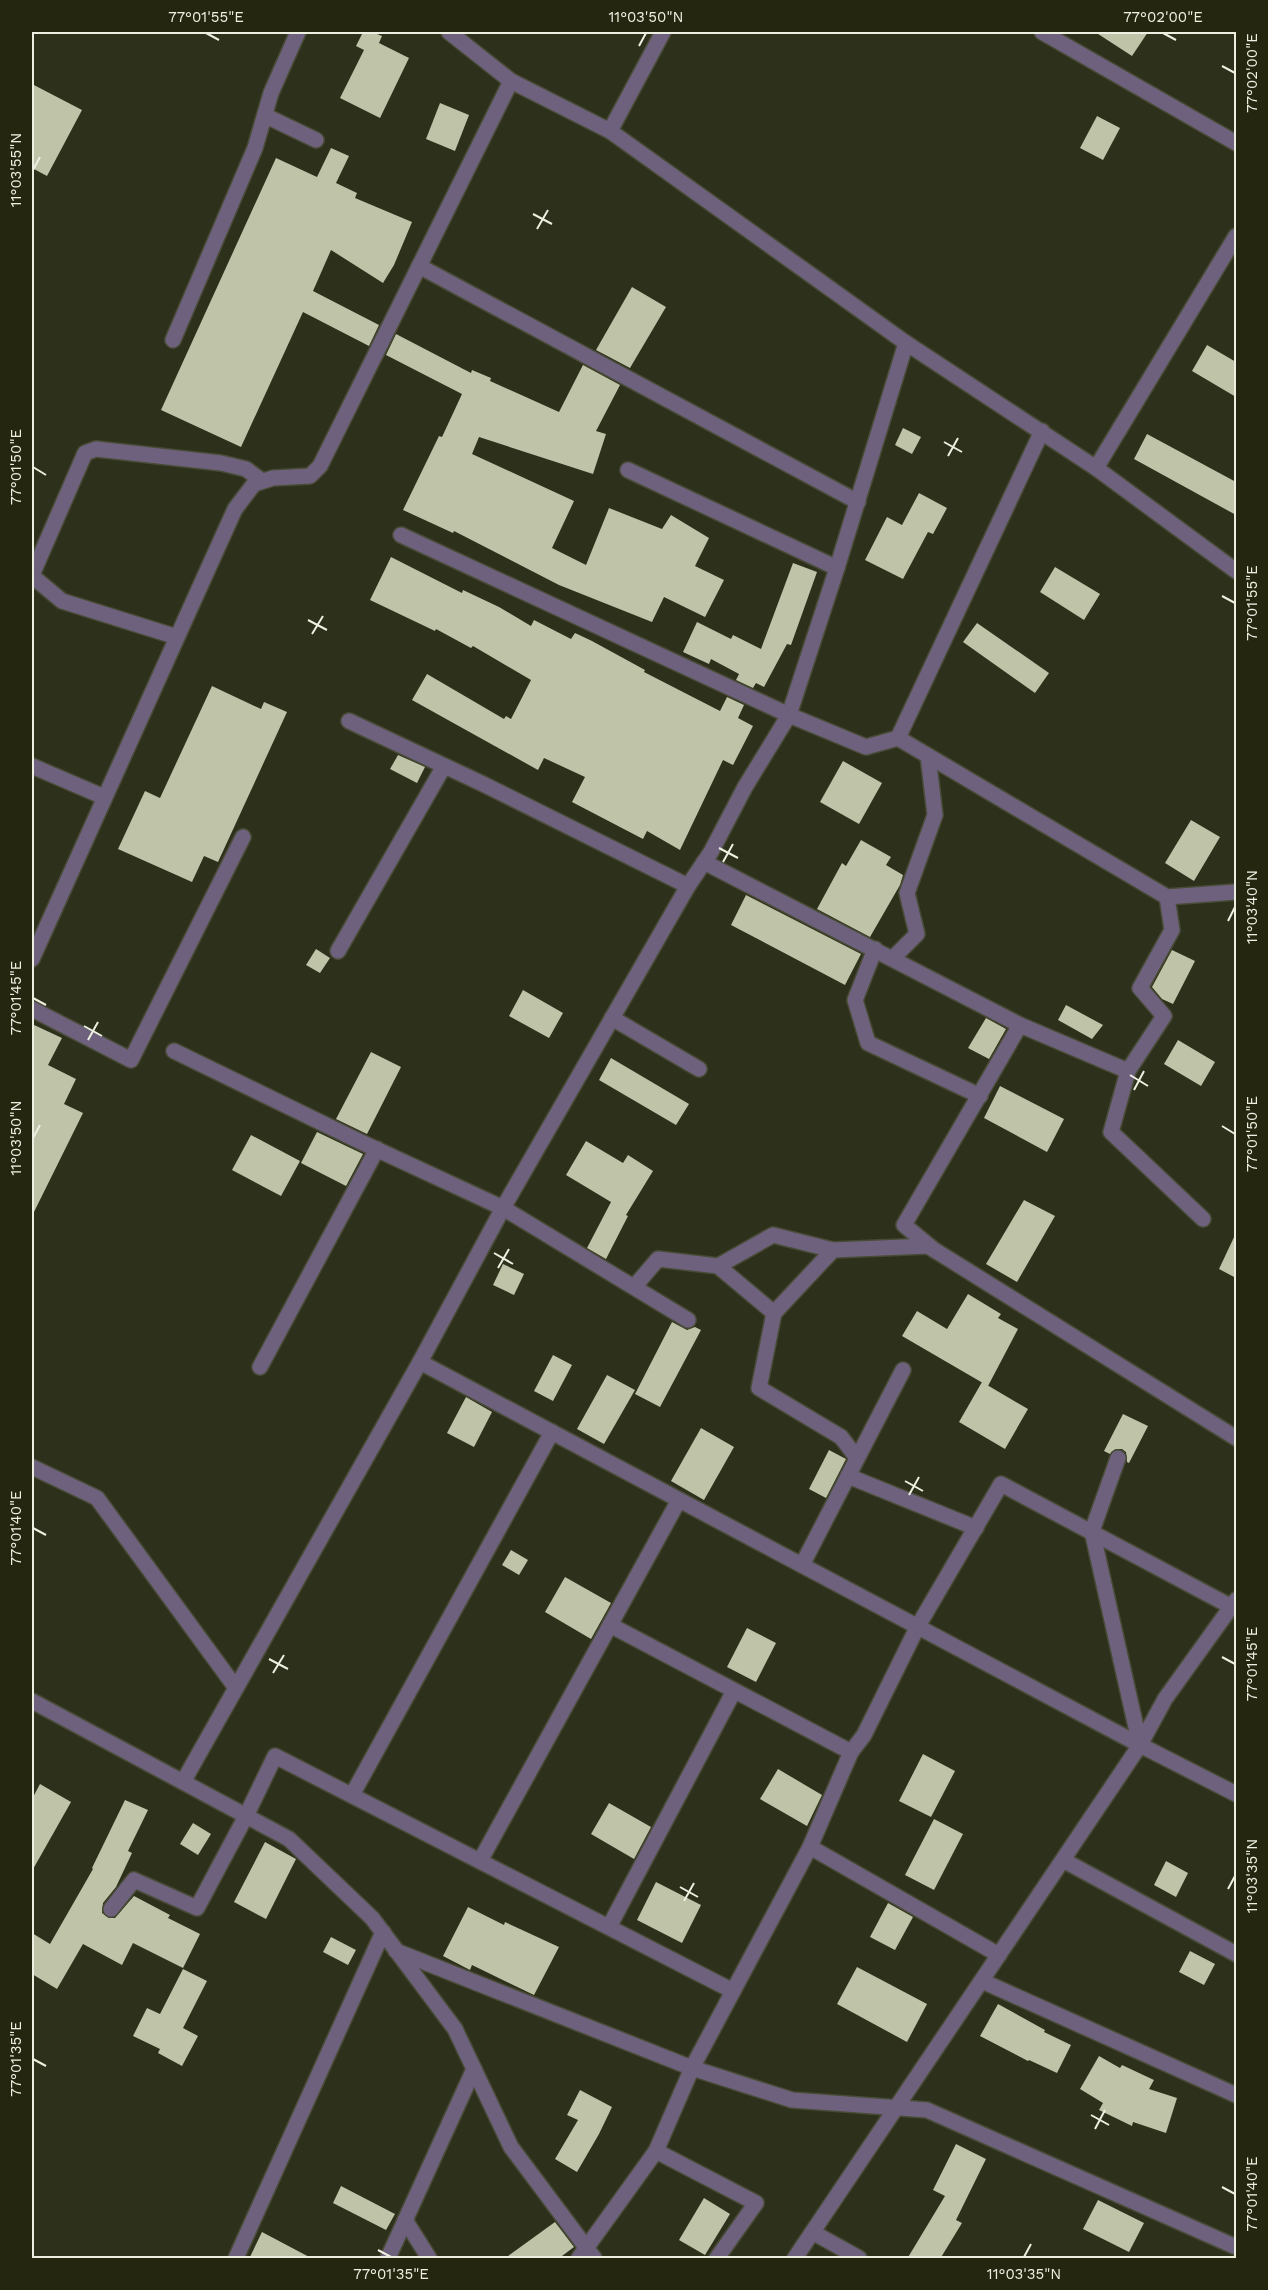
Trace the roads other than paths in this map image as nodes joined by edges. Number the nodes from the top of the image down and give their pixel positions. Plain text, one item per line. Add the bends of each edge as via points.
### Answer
1 (298, 32) edge
2 (449, 32) edge
3 (663, 32) edge
4 (1042, 32) edge
5 (511, 81) junction
6 (266, 116) junction
7 (610, 131) junction
8 (316, 140) dead end
9 (1236, 143) edge
10 (1236, 236) edge
11 (419, 266) junction
12 (173, 340) dead end
13 (906, 343) junction
14 (1042, 431) junction
15 (1096, 468) junction
16 (628, 470) dead end
17 (262, 481) junction
18 (858, 502) junction
19 (401, 535) dead end
20 (837, 568) junction
21 (1236, 571) edge
22 (32, 575) edge
23 (177, 637) junction
24 (789, 716) junction
25 (349, 721) dead end
26 (898, 738) junction
27 (928, 756) junction
28 (32, 766) edge
29 (444, 766) junction
30 (105, 797) junction
31 (243, 837) dead end
32 (704, 862) junction
33 (688, 886) junction
34 (1236, 892) edge
35 (1167, 897) junction
36 (875, 949) junction
37 (338, 951) dead end
38 (32, 958) edge
39 (893, 958) junction
40 (32, 1009) edge
41 (612, 1018) junction
42 (1020, 1025) junction
43 (174, 1051) dead end
44 (699, 1069) dead end
45 (1128, 1071) junction
46 (980, 1096) junction
47 (377, 1149) junction
48 (503, 1208) junction
49 (1203, 1219) dead end
50 (933, 1249) junction
51 (833, 1250) junction
52 (718, 1266) junction
53 (634, 1287) junction
54 (774, 1313) junction
55 (688, 1320) dead end
56 (420, 1362) junction
57 (260, 1367) dead end
58 (903, 1370) dead end
59 (552, 1432) junction
60 (1236, 1438) edge
61 (857, 1458) junction
62 (1118, 1458) dead end
63 (32, 1467) edge
64 (848, 1476) junction
65 (679, 1500) junction
66 (976, 1528) junction
67 (1092, 1531) junction
68 (802, 1565) junction
69 (1233, 1603) edge
70 (610, 1625) junction
71 (918, 1626) junction
72 (236, 1688) junction
73 (734, 1691) junction
74 (32, 1701) edge
75 (1140, 1745) junction
76 (850, 1752) junction
77 (183, 1782) junction
78 (1236, 1794) edge
79 (352, 1795) junction
80 (246, 1816) junction
81 (810, 1847) junction
82 (1063, 1860) junction
83 (480, 1861) junction
84 (111, 1909) dead end
85 (609, 1927) junction
86 (383, 1932) junction
87 (396, 1951) junction
88 (1236, 1954) edge
89 (999, 1955) junction
90 (982, 1981) junction
91 (733, 1991) junction
92 (692, 2068) junction
93 (474, 2069) junction
94 (1236, 2096) edge
95 (897, 2107) junction
96 (656, 2151) junction
97 (405, 2220) junction
98 (814, 2232) junction
99 (1236, 2247) edge
100 (586, 2255) edge
101 (236, 2259) edge
102 (388, 2259) edge
103 (429, 2259) edge
104 (717, 2259) edge
105 (795, 2259) edge
106 (859, 2259) edge

1 - 6 street via 271,93
2 - 5 street
3 - 7 street
4 - 9 street
5 - 7 street
5 - 11 street
6 - 8 street
6 - 12 street
7 - 13 street
10 - 15 street
11 - 17 street via 320,466 310,476
11 - 18 street
13 - 14 street
13 - 18 street
14 - 15 street
14 - 26 street
15 - 21 street
16 - 20 street
17 - 22 street via 246,469 221,463 96,448 86,453
17 - 23 street via 254,484 235,509
18 - 20 street
19 - 24 street
20 - 24 street
22 - 23 street via 62,601
23 - 30 street
24 - 26 street via 866,747
24 - 32 street
25 - 29 street
26 - 27 street
27 - 35 street
27 - 39 street via 935,815 907,892 917,934
28 - 30 street
29 - 33 street
29 - 37 street
30 - 38 street
31 - 40 street via 131,1060
32 - 33 street
32 - 36 street
33 - 41 street
34 - 35 street
35 - 45 street via 1172,930 1140,988 1164,1016
36 - 39 street
36 - 46 street via 855,1000 867,1043
39 - 42 street
41 - 44 street
41 - 48 street
42 - 45 street
42 - 46 street
43 - 47 street
45 - 49 street via 1111,1132
46 - 50 street via 904,1225
47 - 48 street
47 - 57 street
48 - 53 street
48 - 56 street
50 - 51 street via 928,1246
50 - 60 street
51 - 52 street via 773,1235
51 - 54 street
52 - 53 street via 658,1259
52 - 54 street
53 - 55 street
54 - 61 street via 759,1388 841,1437
56 - 59 street
56 - 72 street
58 - 61 street
59 - 65 street
59 - 79 street
61 - 64 street
62 - 67 street
63 - 72 street via 97,1498
64 - 66 street
64 - 68 street
65 - 68 street
65 - 70 street
66 - 67 street via 1001,1484
66 - 71 street
67 - 69 street
67 - 75 street
68 - 71 street
69 - 75 street via 1166,1699
70 - 73 street
70 - 83 street
71 - 75 street
71 - 76 street via 864,1735
72 - 77 street
73 - 76 street
73 - 85 street
74 - 77 street
75 - 78 street
75 - 82 street
76 - 81 street
77 - 80 street
79 - 80 street via 275,1756
79 - 83 street
80 - 84 street via 197,1908 134,1881
80 - 86 street via 289,1839
81 - 89 street
81 - 91 street
82 - 88 street
82 - 89 street
83 - 85 street
85 - 91 street
86 - 87 street
86 - 101 street
87 - 92 street
87 - 93 street via 455,2029
89 - 90 street
90 - 94 street
90 - 95 street
91 - 92 street
92 - 95 street via 792,2100
92 - 96 street
93 - 97 street
93 - 100 street via 511,2147
95 - 98 street
95 - 99 street via 927,2110
96 - 100 street
96 - 104 street via 756,2203
97 - 102 street
97 - 103 street
98 - 105 street
98 - 106 street

